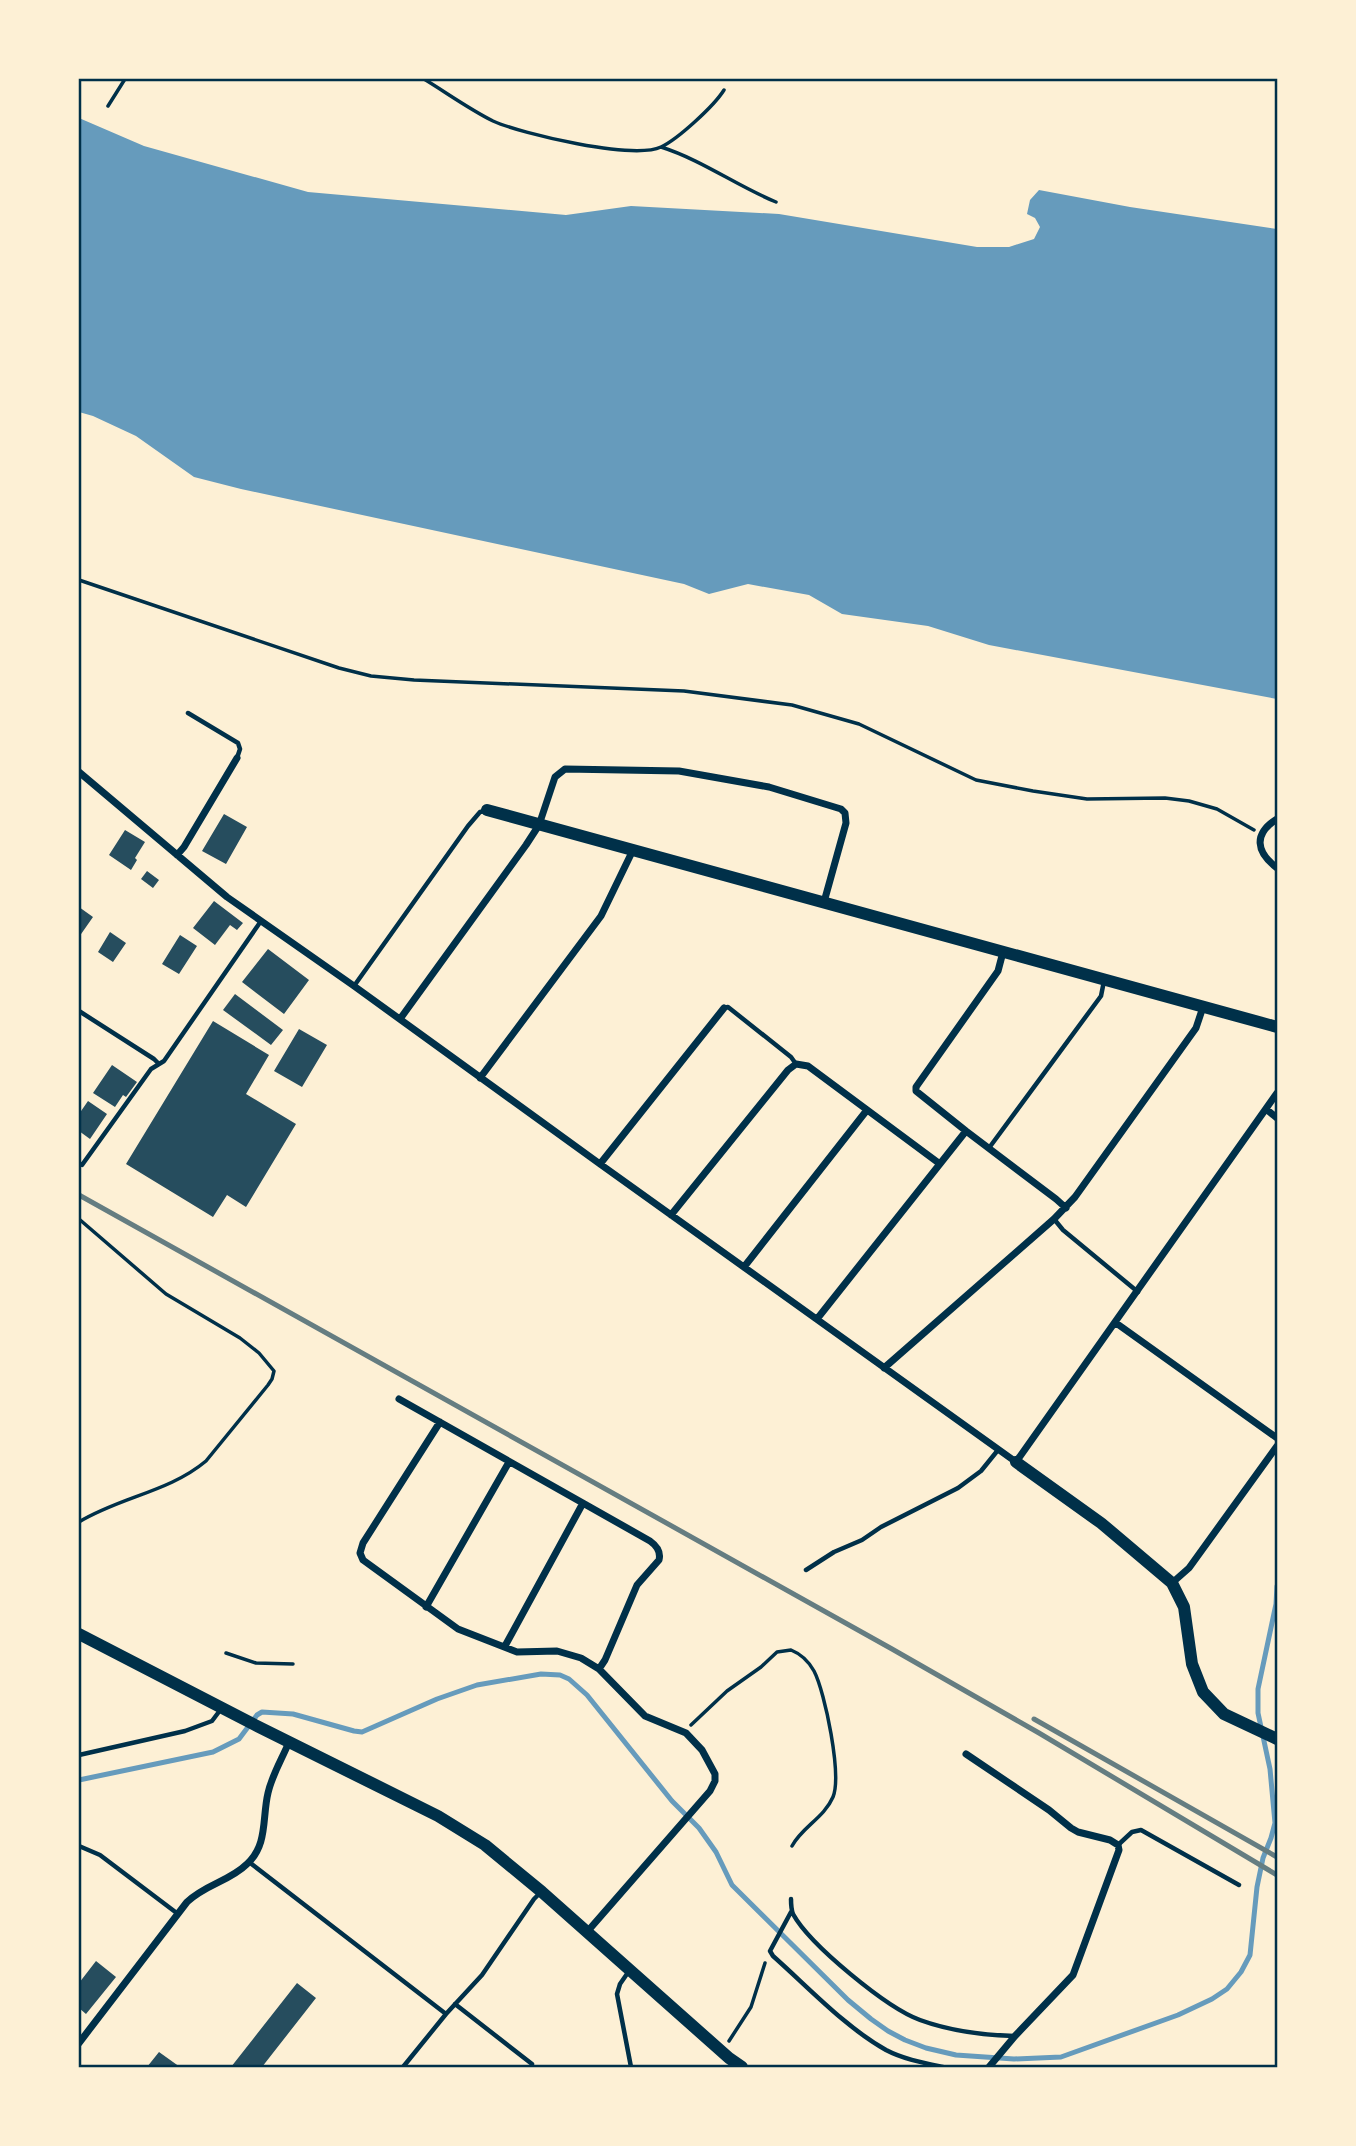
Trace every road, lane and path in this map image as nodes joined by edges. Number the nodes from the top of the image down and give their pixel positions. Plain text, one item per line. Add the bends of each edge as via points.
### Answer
1 (125, 79) edge
2 (424, 79) edge
3 (724, 90) dead end
4 (108, 106) dead end
5 (662, 147) junction
6 (776, 202) dead end
7 (79, 580) edge
8 (187, 713) dead end
9 (237, 758) joint
10 (79, 772) edge
11 (487, 810) joint
12 (1277, 819) edge
13 (539, 825) junction
14 (1253, 829) dead end
15 (633, 850) junction
16 (177, 855) junction
17 (1277, 869) edge
18 (824, 902) junction
19 (261, 921) junction
20 (1003, 952) junction
21 (1104, 980) junction
22 (354, 986) junction
23 (1203, 1007) junction
24 (724, 1008) joint
25 (79, 1011) edge
26 (400, 1019) junction
27 (1277, 1027) edge
28 (159, 1064) junction
29 (796, 1064) junction
30 (480, 1078) junction
31 (1277, 1093) edge
32 (867, 1110) junction
33 (1266, 1110) junction
34 (1277, 1118) edge
35 (965, 1131) junction
36 (989, 1149) junction
37 (79, 1163) edge
38 (600, 1164) junction
39 (940, 1164) junction
40 (1066, 1208) junction
41 (671, 1215) junction
42 (79, 1219) edge
43 (1054, 1219) junction
44 (744, 1267) junction
45 (1138, 1292) junction
46 (817, 1320) junction
47 (1116, 1323) junction
48 (884, 1368) junction
49 (399, 1399) dead end
50 (440, 1422) junction
51 (1277, 1438) edge
52 (1277, 1446) edge
53 (999, 1450) junction
54 (509, 1462) junction
55 (1016, 1462) junction
56 (583, 1503) junction
57 (79, 1522) edge
58 (806, 1570) dead end
59 (1172, 1583) junction
60 (426, 1607) junction
61 (79, 1634) edge
62 (505, 1646) junction
63 (226, 1653) dead end
64 (293, 1664) dead end
65 (599, 1669) junction
66 (221, 1708) junction
67 (689, 1726) dead end
68 (1274, 1737) edge
69 (289, 1742) junction
70 (966, 1754) dead end
71 (79, 1755) edge
72 (1118, 1844) junction
73 (79, 1846) edge
74 (792, 1846) dead end
75 (249, 1862) junction
76 (1239, 1885) dead end
77 (542, 1892) junction
78 (791, 1899) dead end
79 (792, 1911) junction
80 (178, 1914) junction
81 (587, 1932) junction
82 (770, 1951) junction
83 (629, 1970) junction
84 (455, 2004) junction
85 (446, 2014) junction
86 (1015, 2036) junction
87 (79, 2043) edge
88 (721, 2050) junction
89 (532, 2064) dead end
90 (403, 2067) edge
91 (631, 2067) edge
92 (742, 2067) edge
93 (943, 2067) edge
94 (989, 2067) edge

1 - 4 path
2 - 5 path via 520,132 619,150
3 - 5 path
5 - 6 path
7 - 14 path via 371,676 684,691 792,705 859,724 976,780 1087,799 1189,801 1217,809
8 - 9 lane via 238,743
9 - 16 street
10 - 16 street
11 - 13 street
11 - 22 lane via 468,826
12 - 17 street via 1260,841 1263,854
13 - 15 street
13 - 18 street via 555,777 573,767 679,772 769,787 845,813
13 - 26 street
15 - 18 street
15 - 30 street via 601,916
16 - 19 street
18 - 20 street
19 - 22 street
19 - 28 lane
20 - 21 street
20 - 35 street via 998,971 916,1087
21 - 23 street
21 - 36 lane via 1101,996
22 - 26 street
23 - 27 street
23 - 40 street via 1196,1028
24 - 29 lane
24 - 38 street
25 - 28 lane
26 - 30 street
28 - 37 lane via 82,1165
29 - 32 street via 808,1066
29 - 41 street
30 - 38 street
31 - 33 street
32 - 39 street
32 - 44 street
33 - 34 street
33 - 45 street
35 - 36 street
35 - 39 street
36 - 40 street
38 - 41 street
39 - 46 street
40 - 43 street
41 - 44 street
42 - 57 path via 166,1294 240,1338 274,1371 268,1385 198,1468
43 - 45 lane
43 - 48 street
44 - 46 street
45 - 47 street
46 - 48 street
47 - 51 street
47 - 55 street
48 - 53 street
49 - 50 street
50 - 54 street
50 - 60 street via 360,1553 363,1560
52 - 59 street via 1189,1568
53 - 55 street
53 - 58 lane via 958,1488
54 - 56 street
54 - 60 street
55 - 59 street via 1101,1523
56 - 62 street
56 - 65 street via 654,1544 660,1556 637,1585
59 - 68 street via 1184,1606 1199,1685 1224,1714
60 - 62 street via 458,1629
61 - 66 street
62 - 65 street via 526,1653 558,1651
63 - 64 path via 256,1663
65 - 81 street via 645,1716 695,1741 707,1757 715,1781
66 - 69 street
66 - 71 lane via 212,1721 185,1731
67 - 74 path via 777,1652 791,1650 809,1664 831,1730 835,1790 825,1811
69 - 75 street via 268,1792 265,1830
69 - 77 street via 454,1824
70 - 72 street via 1071,1828
72 - 76 lane via 1141,1830
72 - 86 street via 1077,1968
73 - 80 lane via 100,1855
75 - 80 street via 201,1889
75 - 85 lane
77 - 81 street
77 - 84 lane via 482,1975
78 - 79 lane
79 - 82 lane
79 - 86 lane via 820,1946 896,2009 953,2029
80 - 87 street
81 - 83 street
82 - 88 path via 751,2007
82 - 93 lane via 872,2041 893,2053
83 - 88 street
83 - 91 lane via 617,1994
84 - 85 lane
84 - 89 lane
85 - 90 lane
86 - 94 street
88 - 92 street

